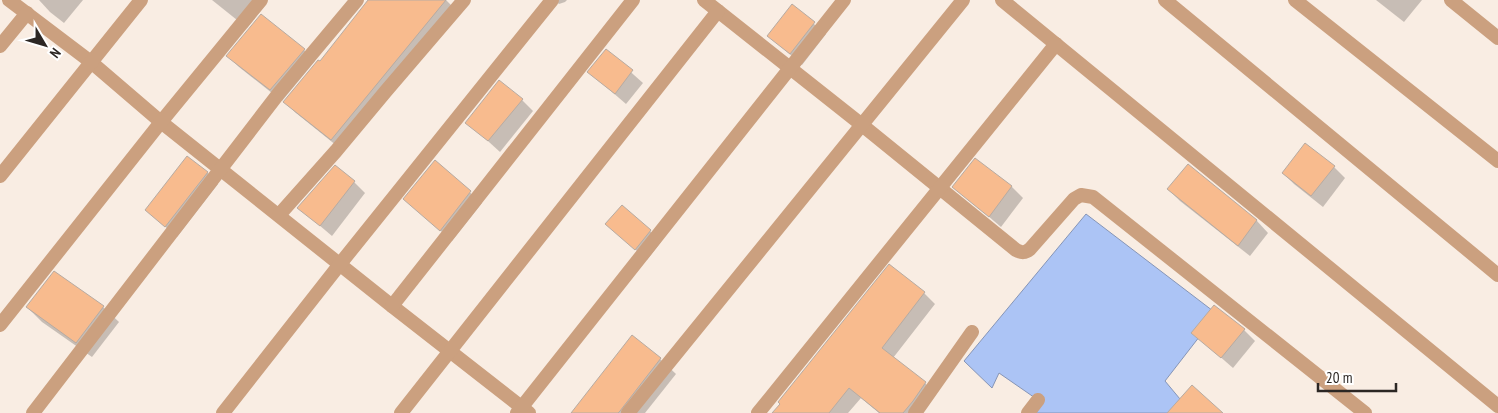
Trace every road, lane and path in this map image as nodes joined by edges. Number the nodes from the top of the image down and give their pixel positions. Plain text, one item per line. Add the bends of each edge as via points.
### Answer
1 (9, 0) edge
2 (141, 0) edge
3 (261, 0) edge
4 (357, 0) edge
5 (464, 0) edge
6 (552, 0) edge
7 (633, 0) edge
8 (704, 0) edge
9 (844, 0) edge
10 (963, 0) edge
11 (1002, 0) edge
12 (1164, 0) edge
13 (1295, 0) edge
14 (1451, 0) edge
15 (718, 11) junction
16 (26, 13) junction
17 (1498, 38) edge
18 (1056, 44) junction
19 (0, 46) edge
20 (91, 62) junction
21 (790, 69) junction
22 (161, 122) junction
23 (862, 125) junction
24 (1498, 161) edge
25 (221, 170) junction
26 (0, 176) edge
27 (939, 189) junction
28 (278, 215) junction
29 (340, 264) junction
30 (1498, 275) edge
31 (392, 306) junction
32 (0, 325) edge
33 (972, 332) dead end
34 (450, 351) junction
35 (1038, 400) dead end
36 (1498, 406) edge
37 (523, 411) edge
38 (33, 413) edge
39 (224, 413) edge
40 (401, 413) edge
41 (628, 413) edge
42 (758, 413) edge
43 (914, 413) edge
44 (1028, 413) edge
45 (1365, 413) edge

1 - 16 street
2 - 20 street
3 - 22 street
4 - 25 street via 279,93
5 - 28 street
6 - 29 street
7 - 31 street
8 - 15 street
9 - 21 street
10 - 23 street
11 - 18 street
12 - 30 street
13 - 24 street
14 - 17 street
15 - 21 street
15 - 34 street
16 - 19 street
16 - 20 street
18 - 27 street
18 - 36 street
20 - 22 street
20 - 26 street
21 - 23 street
21 - 37 street
22 - 25 street
22 - 32 street
23 - 27 street
23 - 41 street
25 - 28 street
25 - 38 street
27 - 42 street
27 - 45 street via 1021,253 1030,249 1074,199 1081,194 1093,197
28 - 29 street
29 - 31 street
29 - 39 street
31 - 34 street
33 - 43 street
34 - 37 street
34 - 40 street
35 - 44 street

